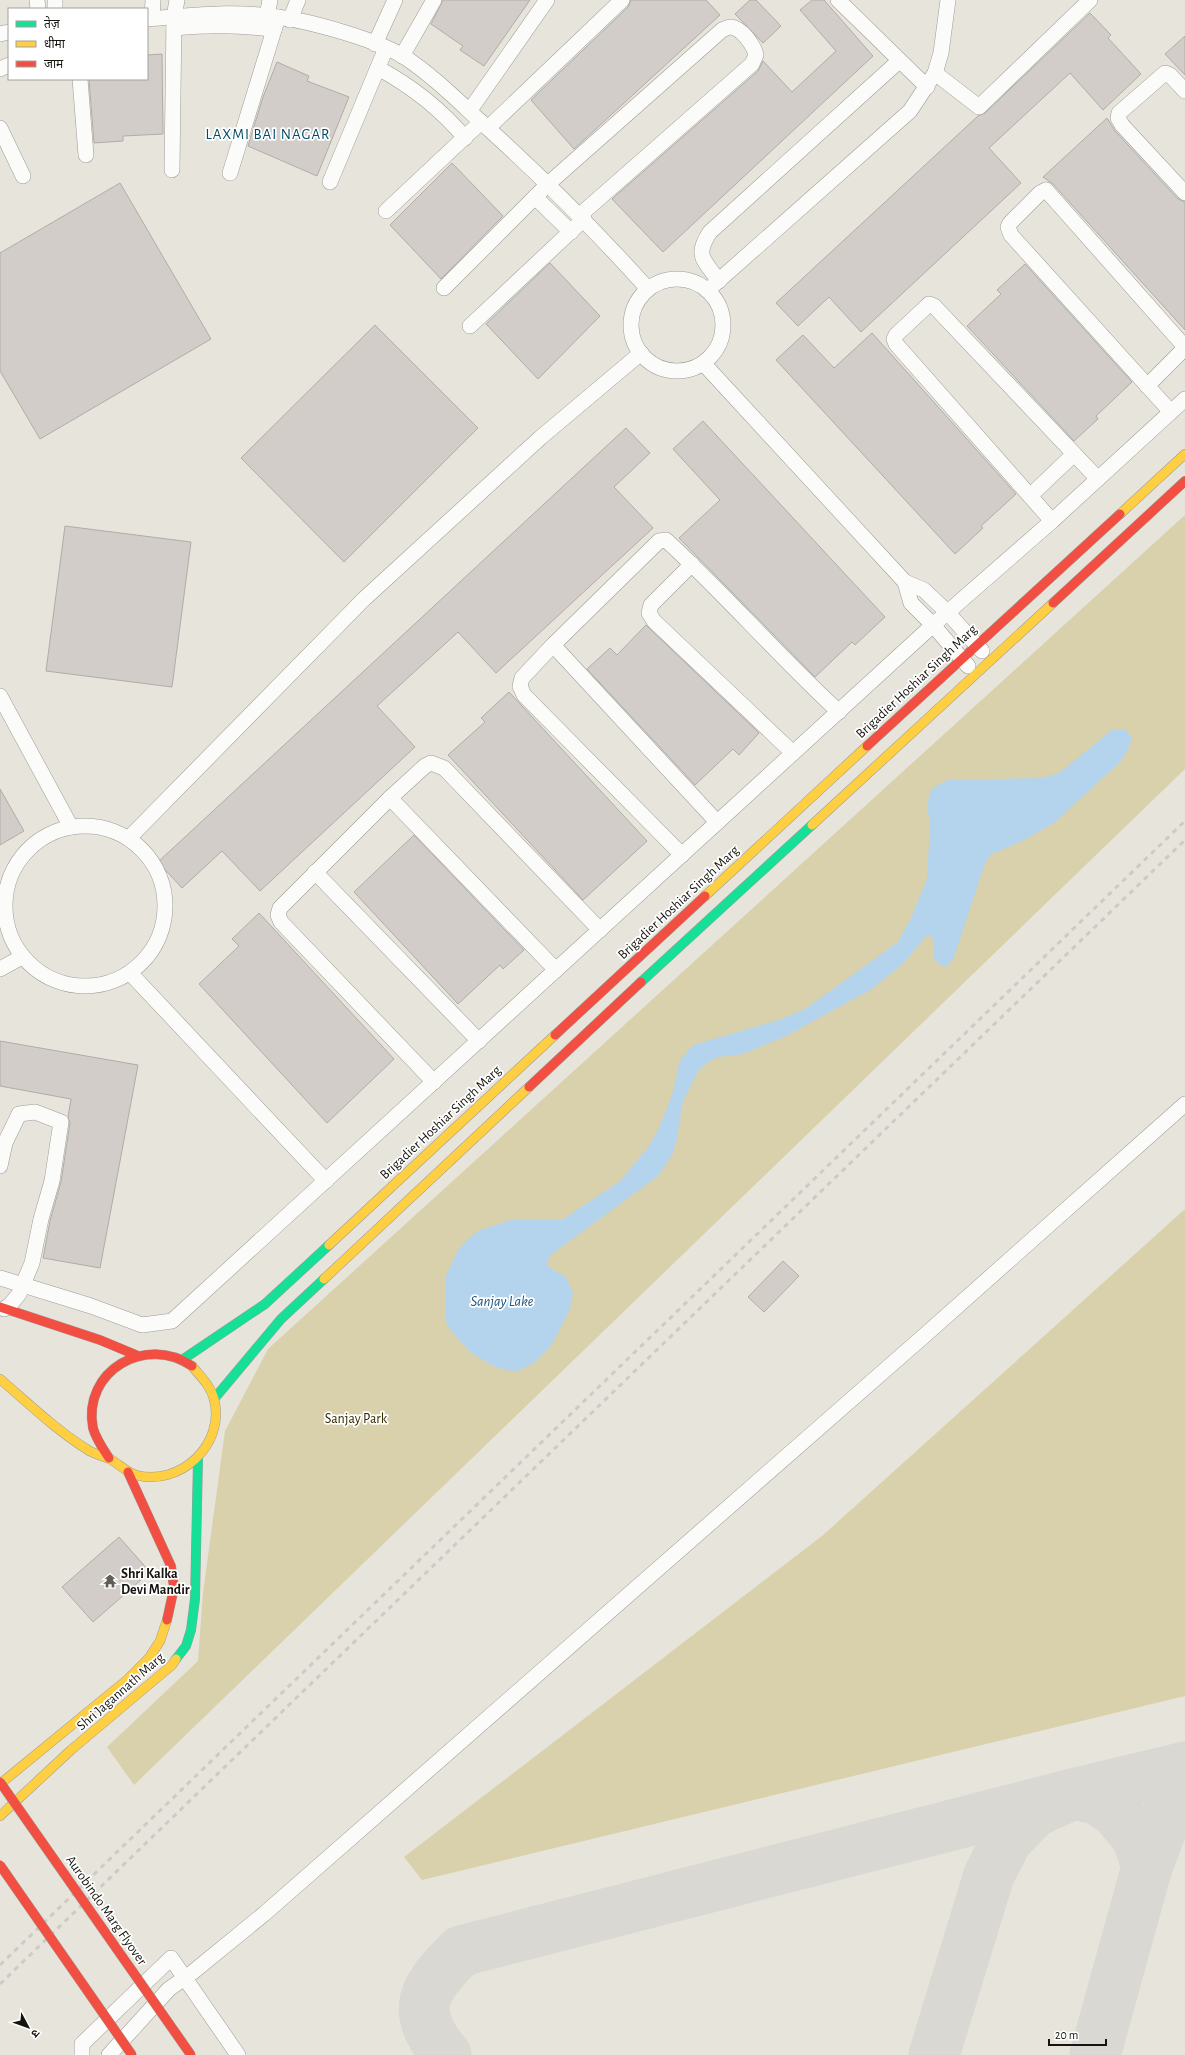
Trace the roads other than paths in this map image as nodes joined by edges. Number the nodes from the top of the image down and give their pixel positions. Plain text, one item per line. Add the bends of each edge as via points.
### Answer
1 (153, 0) edge
2 (177, 0) edge
3 (270, 0) edge
4 (298, 0) edge
5 (395, 0) edge
6 (434, 0) edge
7 (547, 0) edge
8 (622, 0) edge
9 (838, 0) edge
10 (948, 0) edge
11 (1090, 0) edge
12 (150, 18) edge
13 (277, 20) junction
14 (174, 22) junction
15 (380, 46) junction
16 (402, 56) junction
17 (899, 61) junction
18 (378, 68) junction
19 (935, 73) junction
20 (80, 80) edge
21 (927, 88) junction
22 (1185, 91) edge
23 (470, 110) junction
24 (485, 125) junction
25 (0, 128) edge
26 (465, 138) junction
27 (86, 156) dead end
28 (172, 170) dead end
29 (230, 173) dead end
30 (23, 176) dead end
31 (330, 182) dead end
32 (548, 184) junction
33 (1185, 193) edge
34 (535, 197) junction
35 (386, 212) dead end
36 (582, 217) junction
37 (571, 232) junction
38 (714, 286) junction
39 (444, 288) dead end
40 (648, 289) junction
41 (470, 326) dead end
42 (1185, 348) edge
43 (640, 354) junction
44 (704, 364) junction
45 (1147, 386) junction
46 (1185, 399) edge
47 (1171, 412) junction
48 (1074, 454) junction
49 (1185, 454) edge
50 (1098, 479) junction
51 (1185, 481) edge
52 (1030, 496) junction
53 (1052, 521) junction
54 (692, 564) junction
55 (905, 582) junction
56 (948, 613) junction
57 (934, 625) junction
58 (553, 645) junction
59 (976, 645) junction
60 (962, 658) junction
61 (989, 660) junction
62 (974, 673) junction
63 (0, 696) edge
64 (839, 712) junction
65 (793, 754) junction
66 (390, 798) junction
67 (717, 822) junction
68 (71, 826) junction
69 (129, 838) junction
70 (682, 855) junction
71 (315, 872) junction
72 (5, 884) edge
73 (600, 930) junction
74 (22, 957) junction
75 (0, 969) edge
76 (556, 970) junction
77 (131, 974) junction
78 (479, 1041) junction
79 (434, 1082) junction
80 (1185, 1104) edge
81 (0, 1166) edge
82 (326, 1181) junction
83 (0, 1278) edge
84 (21, 1284) junction
85 (2, 1308) edge
86 (136, 1355) junction
87 (182, 1360) junction
88 (0, 1379) edge
89 (214, 1399) junction
90 (109, 1458) junction
91 (198, 1459) junction
92 (128, 1472) junction
93 (0, 1783) edge
94 (0, 1816) edge
95 (0, 1865) edge
96 (184, 1979) junction
97 (82, 2055) edge
98 (109, 2055) edge
99 (132, 2055) edge
100 (191, 2055) edge
101 (238, 2055) edge

1 - 12 street
2 - 14 street
3 - 13 street
4 - 13 street
5 - 15 street
6 - 16 street
7 - 23 street
8 - 24 street
9 - 17 street
10 - 19 street via 941,53
11 - 19 street via 979,107
12 - 14 street
13 - 14 street via 218,14
13 - 15 street via 331,29
13 - 29 street
14 - 28 street
15 - 16 street
15 - 18 street
16 - 23 street via 435,79
17 - 21 street
17 - 38 street via 710,232 703,243 701,257
18 - 26 street via 416,91
18 - 31 street
19 - 21 street
20 - 27 street
21 - 38 street via 910,111 891,130
22 - 33 street via 1165,73 1119,113 1118,118
23 - 24 street
24 - 26 street
24 - 32 street
25 - 30 street
26 - 35 street
32 - 34 street
32 - 36 street
32 - 36 street via 722,30 731,27 739,30 754,48 756,55 752,64
34 - 37 street
34 - 39 street
36 - 37 street
36 - 40 street
37 - 41 street
38 - 40 street via 679,278 662,281
38 - 44 street via 723,321 722,339 712,357
40 - 43 street via 636,303 631,318 633,339
42 - 45 street
42 - 45 street via 1046,190 1023,208 1010,222 1008,228 1011,235
43 - 44 street via 660,368 675,371 686,372
43 - 69 street via 544,435 364,599
44 - 55 street
45 - 47 street
46 - 47 street
47 - 50 street
48 - 50 street
48 - 52 street
48 - 52 street via 934,306 929,304 896,335 896,344
49 - 59 street, Brigadier Hoshiar Singh Marg
50 - 53 street
51 - 61 street
52 - 53 street
53 - 56 street
54 - 58 street via 666,540 659,541
54 - 64 street via 816,692
54 - 65 street via 651,605 649,613 654,621
55 - 56 street via 924,590
55 - 57 street via 911,603
56 - 57 street
56 - 59 street
57 - 60 street
57 - 64 street
58 - 67 street
58 - 70 street via 522,678 520,686 524,695
59 - 60 street, Brigadier Hoshiar Singh Marg
59 - 61 street
60 - 62 street
60 - 87 street, Brigadier Hoshiar Singh Marg via 265,1304
61 - 62 street
62 - 89 street via 281,1319
63 - 68 street
64 - 65 street
65 - 67 street
66 - 71 street
66 - 73 street via 425,766 431,763 444,768
66 - 76 street
67 - 70 street
68 - 69 street via 100,826
68 - 72 street via 52,832 29,849
69 - 77 street via 150,857 159,872 166,900 163,930 149,953
70 - 73 street
71 - 78 street
71 - 79 street via 280,908 278,915 281,922
72 - 74 street via 4,911 10,938
73 - 76 street
74 - 75 street
74 - 77 street via 35,970 60,984 97,987
76 - 78 street
77 - 82 street
78 - 79 street
79 - 82 street
80 - 96 street via 264,1914
81 - 84 street via 5,1143 19,1114 35,1112 61,1122 52,1181 32,1263
82 - 84 street via 172,1322 142,1325
83 - 84 street
84 - 85 street via 19,1294 10,1305
85 - 86 street via 100,1340
86 - 87 street via 160,1353
86 - 90 street via 120,1363 106,1375 97,1390 92,1408 93,1426 98,1443
87 - 89 street via 203,1376
88 - 90 street via 86,1449
89 - 91 street via 216,1421 210,1442
90 - 92 street
91 - 92 street via 182,1470 165,1476 146,1477
91 - 94 street, Shri Jagannath Marg via 195,1599 186,1646 172,1665 71,1750
92 - 93 street, Shri Jagannath Marg via 171,1566 174,1588 171,1608 160,1641 149,1658 128,1679
93 - 100 street, Aurobindo Marg Flyover, bridge
95 - 99 street, bridge
96 - 97 street via 171,1958 82,2044
96 - 98 street via 169,1989
96 - 101 street

